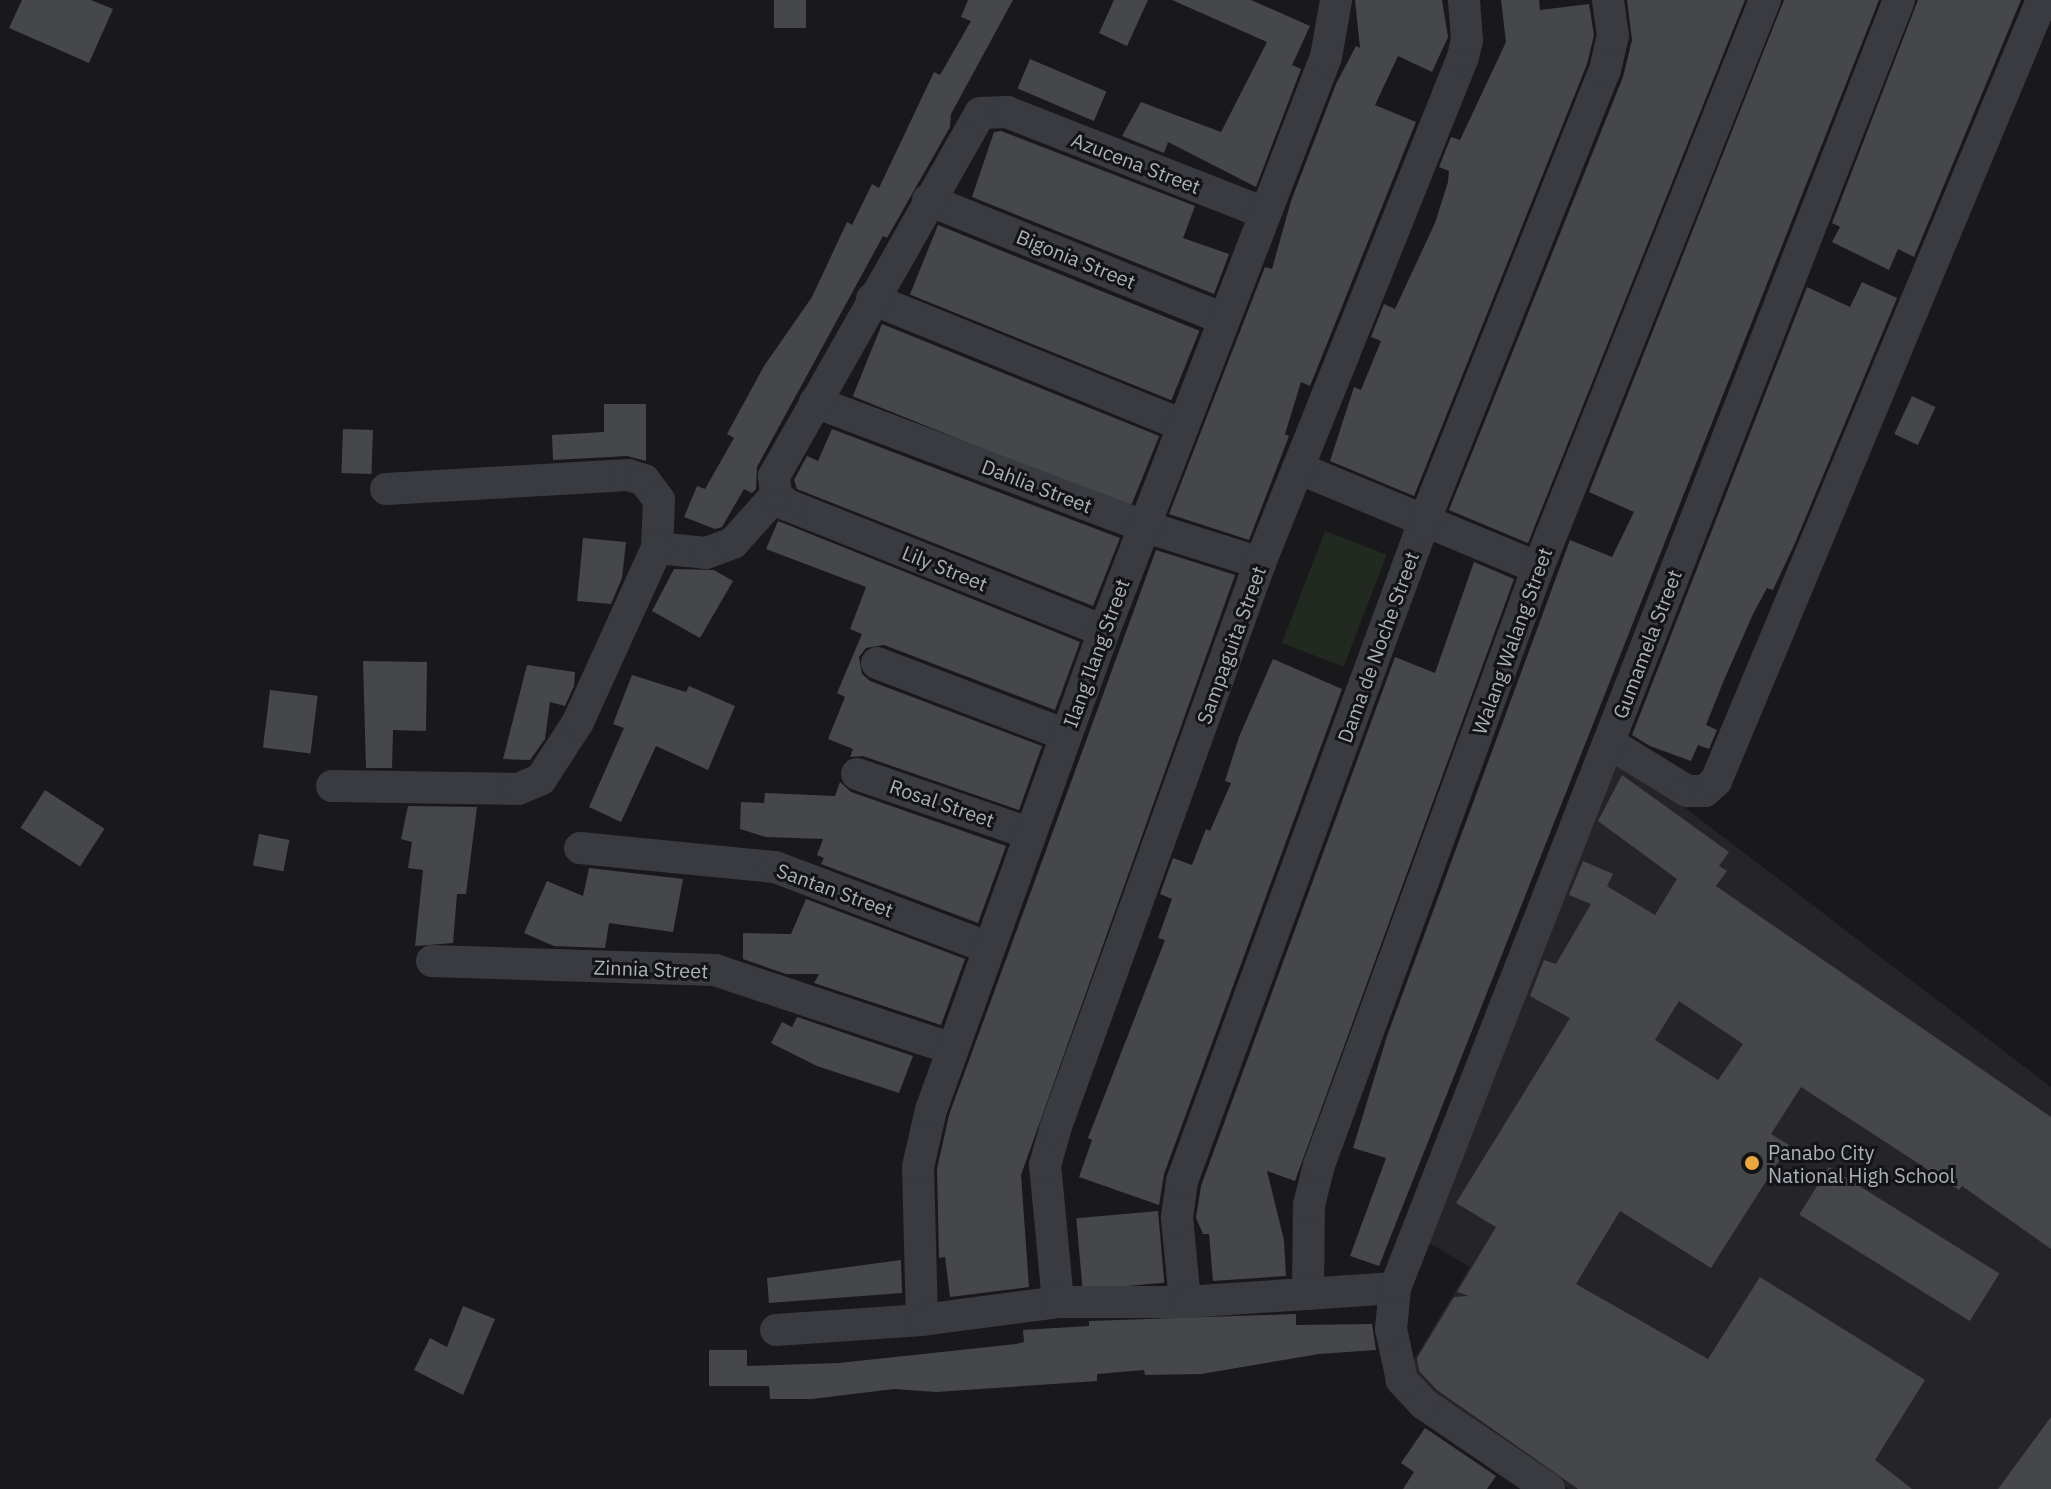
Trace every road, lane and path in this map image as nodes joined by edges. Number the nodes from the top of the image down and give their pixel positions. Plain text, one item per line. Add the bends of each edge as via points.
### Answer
1 (1336, 0) edge
2 (1464, 0) edge
3 (1608, 0) edge
4 (1765, 0) edge
5 (1899, 0) edge
6 (2042, 0) edge
7 (928, 200) junction
8 (1265, 213) junction
9 (872, 299) junction
10 (1224, 319) junction
11 (815, 402) junction
12 (1183, 425) junction
13 (1298, 468) junction
14 (386, 489) dead end
15 (781, 500) junction
16 (1424, 522) junction
17 (1143, 526) junction
18 (657, 548) junction
19 (1260, 563) junction
20 (1538, 568) junction
21 (1104, 631) junction
22 (877, 663) dead end
23 (1066, 735) junction
24 (1609, 743) junction
25 (857, 774) dead end
26 (332, 786) dead end
27 (1028, 833) junction
28 (580, 848) dead end
29 (987, 947) junction
30 (432, 961) dead end
31 (952, 1049) junction
32 (1395, 1288) junction
33 (1308, 1294) junction
34 (1058, 1302) junction
35 (1185, 1302) junction
36 (922, 1320) junction
37 (776, 1330) dead end
38 (1549, 1489) edge

1 - 8 street, Ilang Ilang Street via 1326,57
2 - 13 street, Sampaguita Street via 1463,57
3 - 16 street, Dama de Noche Street via 1613,36 1605,70
4 - 20 street, Walang Walang Street
5 - 24 street, Gumamela Street
6 - 24 street via 1716,781 1705,791 1687,791
7 - 8 street, Azucena Street via 971,124 989,110 1007,112
7 - 9 street
7 - 10 street, Bigonia Street
8 - 10 street, Ilang Ilang Street
9 - 11 street
9 - 12 street
10 - 12 street, Ilang Ilang Street
11 - 15 street via 774,476
11 - 17 street, Dahlia Street
12 - 17 street, Ilang Ilang Street
13 - 16 street
13 - 19 street, Sampaguita Street
14 - 18 street via 628,475 644,480 659,500
15 - 18 street via 719,552
15 - 21 street, Lily Street
16 - 20 street
16 - 35 street, Dama de Noche Street via 1182,1181 1177,1217
17 - 19 street, Dahlia Street
17 - 21 street, Ilang Ilang Street
18 - 26 street via 578,722 541,779 518,789
19 - 34 street, Sampaguita Street via 1049,1153 1046,1193
20 - 33 street, Walang Walang Street via 1319,1165 1309,1205
21 - 23 street, Ilang Ilang Street
22 - 23 street
23 - 27 street, Ilang Ilang Street
24 - 32 street, Gumamela Street
25 - 27 street, Rosal Street
27 - 29 street, Ilang Ilang Street
28 - 29 street, Santan Street via 775,867
29 - 31 street, Ilang Ilang Street
30 - 31 street, Zinnia Street via 715,970
31 - 36 street, Ilang Ilang Street via 918,1167
32 - 33 street
32 - 38 street, Gumamela Street via 1391,1329 1402,1380 1424,1404
33 - 35 street
34 - 35 street
34 - 36 street
36 - 37 street

